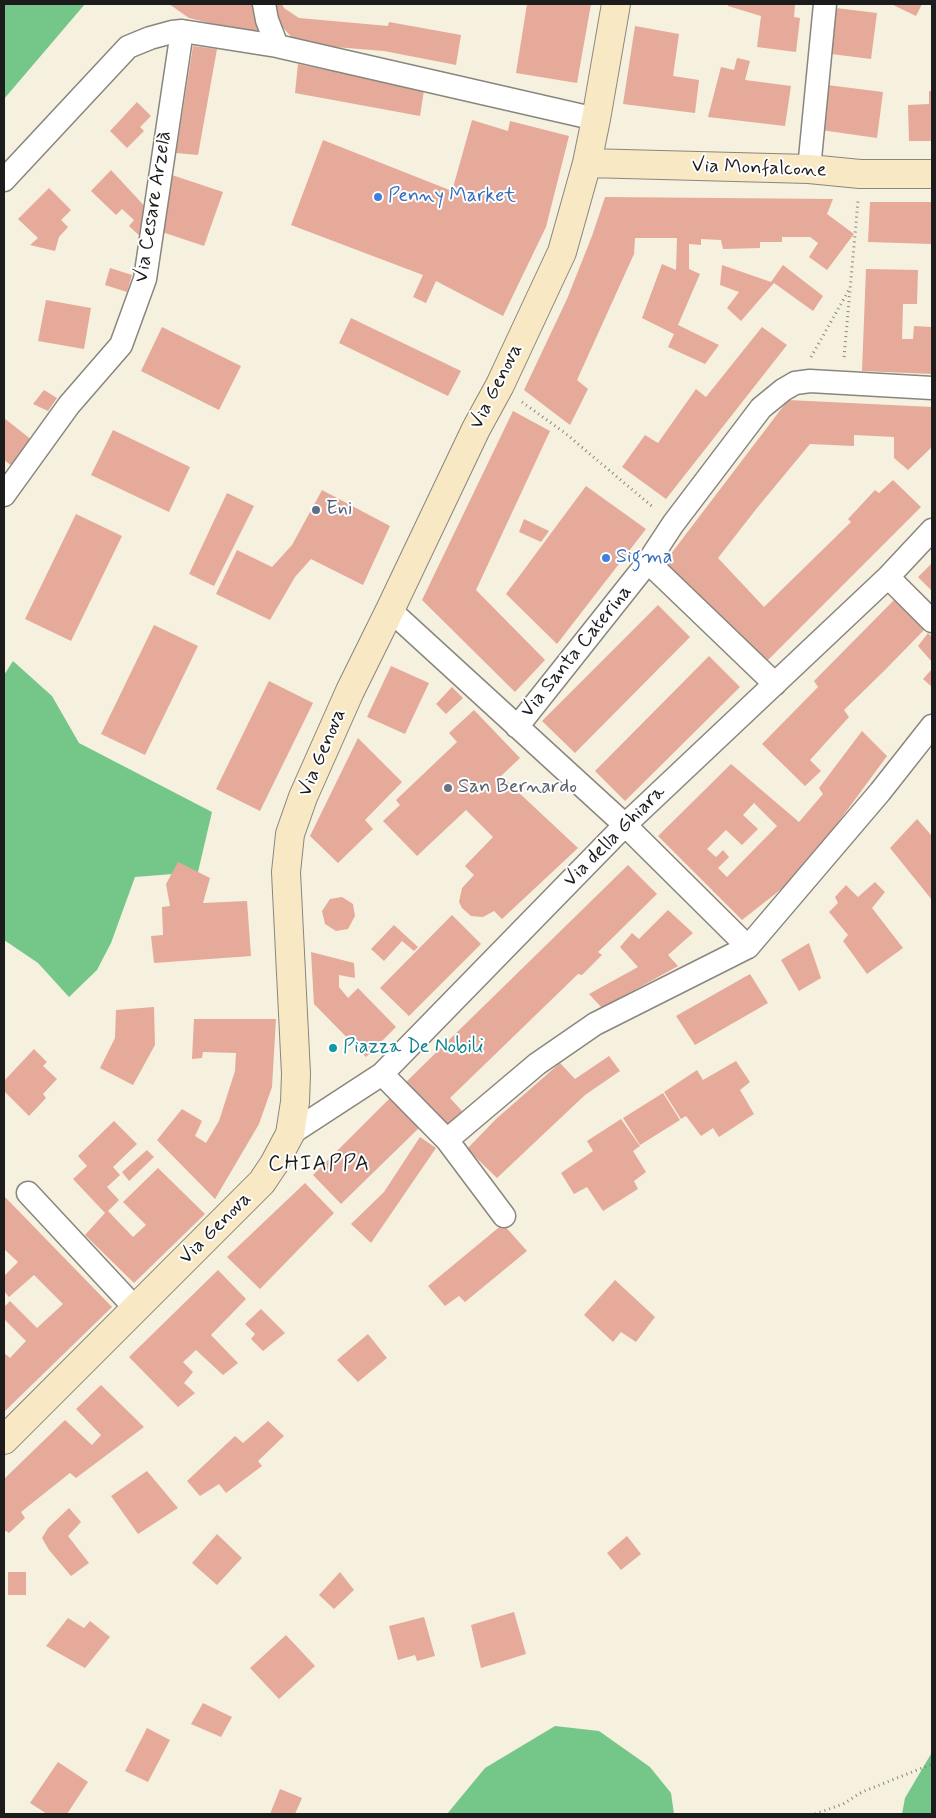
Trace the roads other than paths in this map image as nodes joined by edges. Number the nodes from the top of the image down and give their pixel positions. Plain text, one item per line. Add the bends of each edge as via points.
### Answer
1 (264, 4) edge
2 (616, 4) edge
3 (825, 4) edge
4 (182, 31) junction
5 (276, 46) junction
6 (596, 119) junction
7 (587, 163) junction
8 (809, 169) junction
9 (932, 174) edge
10 (4, 180) edge
11 (932, 388) edge
12 (4, 495) edge
13 (932, 530) edge
14 (648, 562) junction
15 (888, 577) junction
16 (390, 610) junction
17 (932, 621) edge
18 (775, 684) junction
19 (932, 726) edge
20 (517, 727) junction
21 (625, 825) junction
22 (748, 947) junction
23 (382, 1074) junction
24 (290, 1134) junction
25 (447, 1140) junction
26 (28, 1193) dead end
27 (504, 1216) dead end
28 (136, 1309) junction
29 (4, 1440) edge

1 - 5 street
2 - 6 main road, Via Genova
3 - 8 street
4 - 5 street
4 - 10 street via 128,47
4 - 12 street, Via Cesare Arzelà via 145,279 121,345 69,405
5 - 6 street
6 - 7 main road, Via Genova
7 - 8 main road, Via Monfalcone
7 - 16 main road, Via Genova via 562,252
8 - 9 main road, Via Monfalcone via 860,174
11 - 14 street, Via Santa Caterina via 810,381 795,383 782,390 761,408
13 - 15 street, Via della Ghiara
14 - 18 street
14 - 20 street, Via Santa Caterina
15 - 17 street
15 - 18 street, Via della Ghiara
16 - 20 street
16 - 24 main road, Via Genova via 350,691 290,834 286,872 296,1074
18 - 21 street, Via della Ghiara
19 - 22 street
20 - 21 street
21 - 22 street
21 - 23 street, Via della Ghiara
22 - 25 street via 595,1024 537,1064
23 - 24 street, Via della Ghiara
23 - 25 street
24 - 28 main road, Via Genova via 262,1182
25 - 27 street
26 - 28 street
28 - 29 main road, Via Genova

